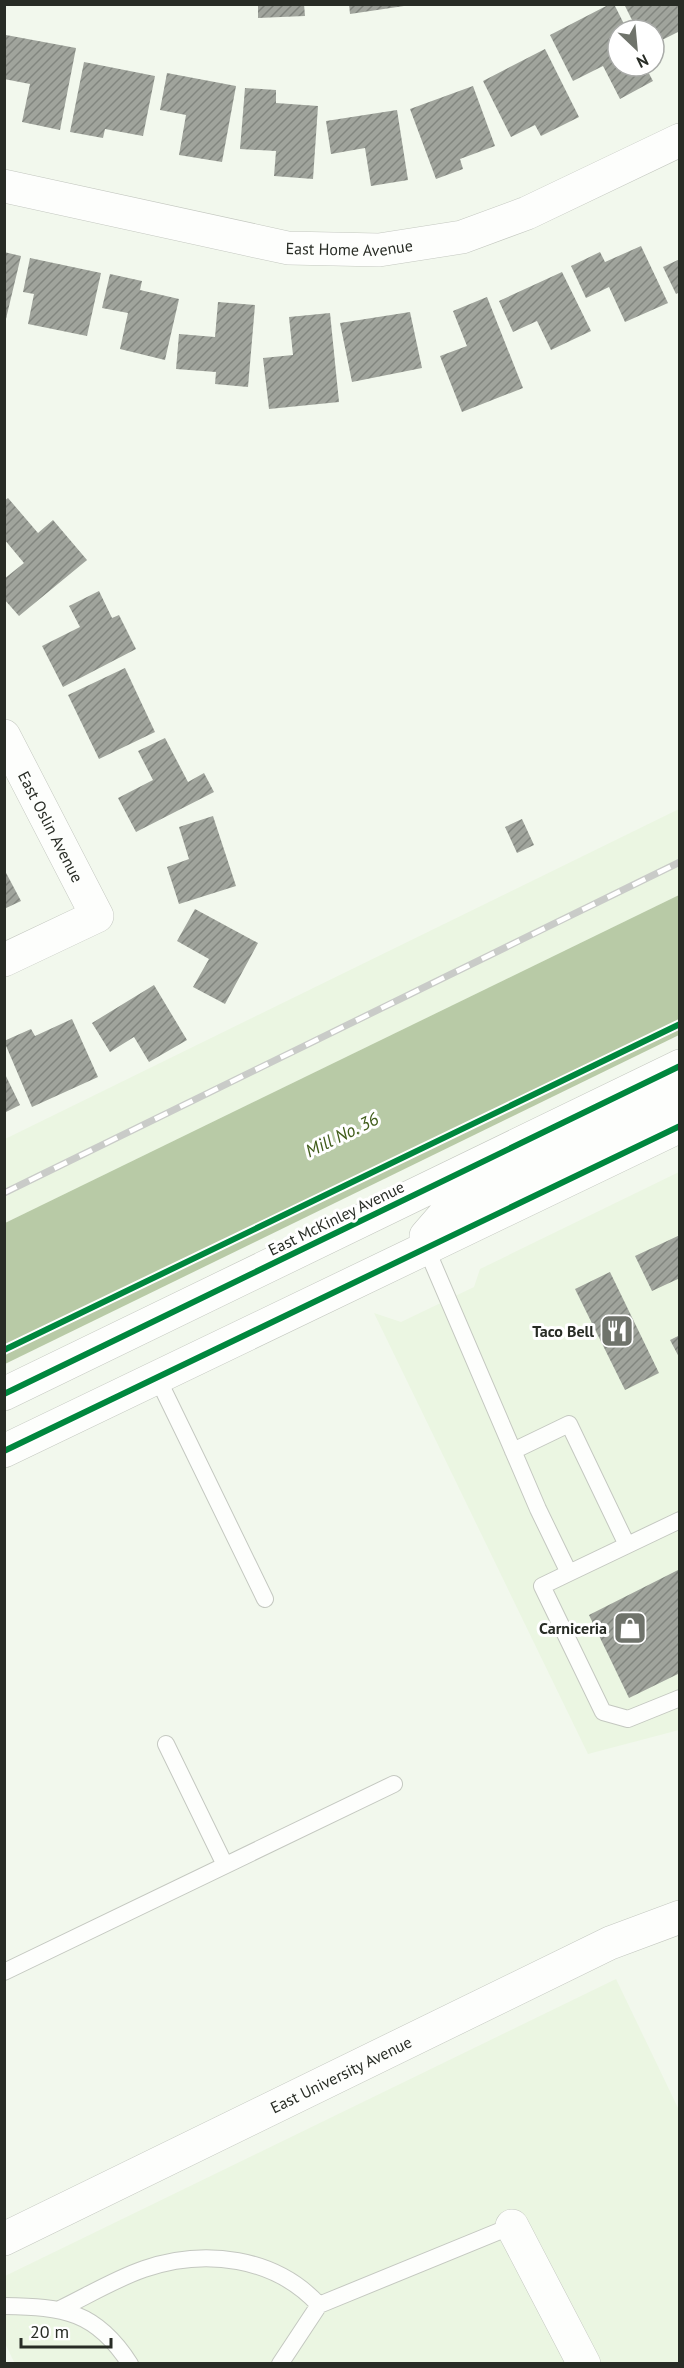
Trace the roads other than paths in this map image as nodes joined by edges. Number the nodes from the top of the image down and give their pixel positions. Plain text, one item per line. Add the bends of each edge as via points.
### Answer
1 (680, 141) edge
2 (4, 186) edge
3 (4, 736) edge
4 (4, 960) edge
5 (680, 1066) edge
6 (680, 1097) edge
7 (680, 1126) edge
8 (427, 1250) junction
9 (157, 1377) junction
10 (4, 1394) edge
11 (4, 1451) edge
12 (513, 1451) junction
13 (680, 1520) edge
14 (627, 1545) junction
15 (569, 1573) junction
16 (265, 1599) dead end
17 (680, 1698) edge
18 (166, 1744) dead end
19 (394, 1784) dead end
20 (225, 1865) junction
21 (680, 1917) edge
22 (4, 1972) edge
23 (512, 2226) joint
24 (4, 2239) edge
25 (320, 2305) junction
26 (4, 2306) edge
27 (60, 2309) junction
28 (130, 2364) edge
29 (280, 2364) edge
30 (584, 2364) edge

1 - 2 street, East Home Avenue via 527,213 473,233 380,250 288,248
3 - 4 street, East Oslin Avenue via 97,916
5 - 10 street, East McKinley Avenue
6 - 8 street via 446,1213 426,1236
7 - 8 street
8 - 9 street
8 - 12 lane
9 - 11 street
9 - 16 lane
12 - 14 lane via 569,1424
12 - 15 lane
13 - 14 lane
14 - 15 lane
15 - 17 lane via 542,1586 603,1712 628,1719
18 - 20 lane
19 - 20 lane
20 - 22 lane
21 - 24 street, East University Avenue via 610,1943
23 - 25 lane
23 - 30 street
25 - 27 lane via 289,2278 227,2258 171,2261 142,2270
25 - 29 lane
26 - 27 lane
27 - 28 lane via 92,2321 117,2342

